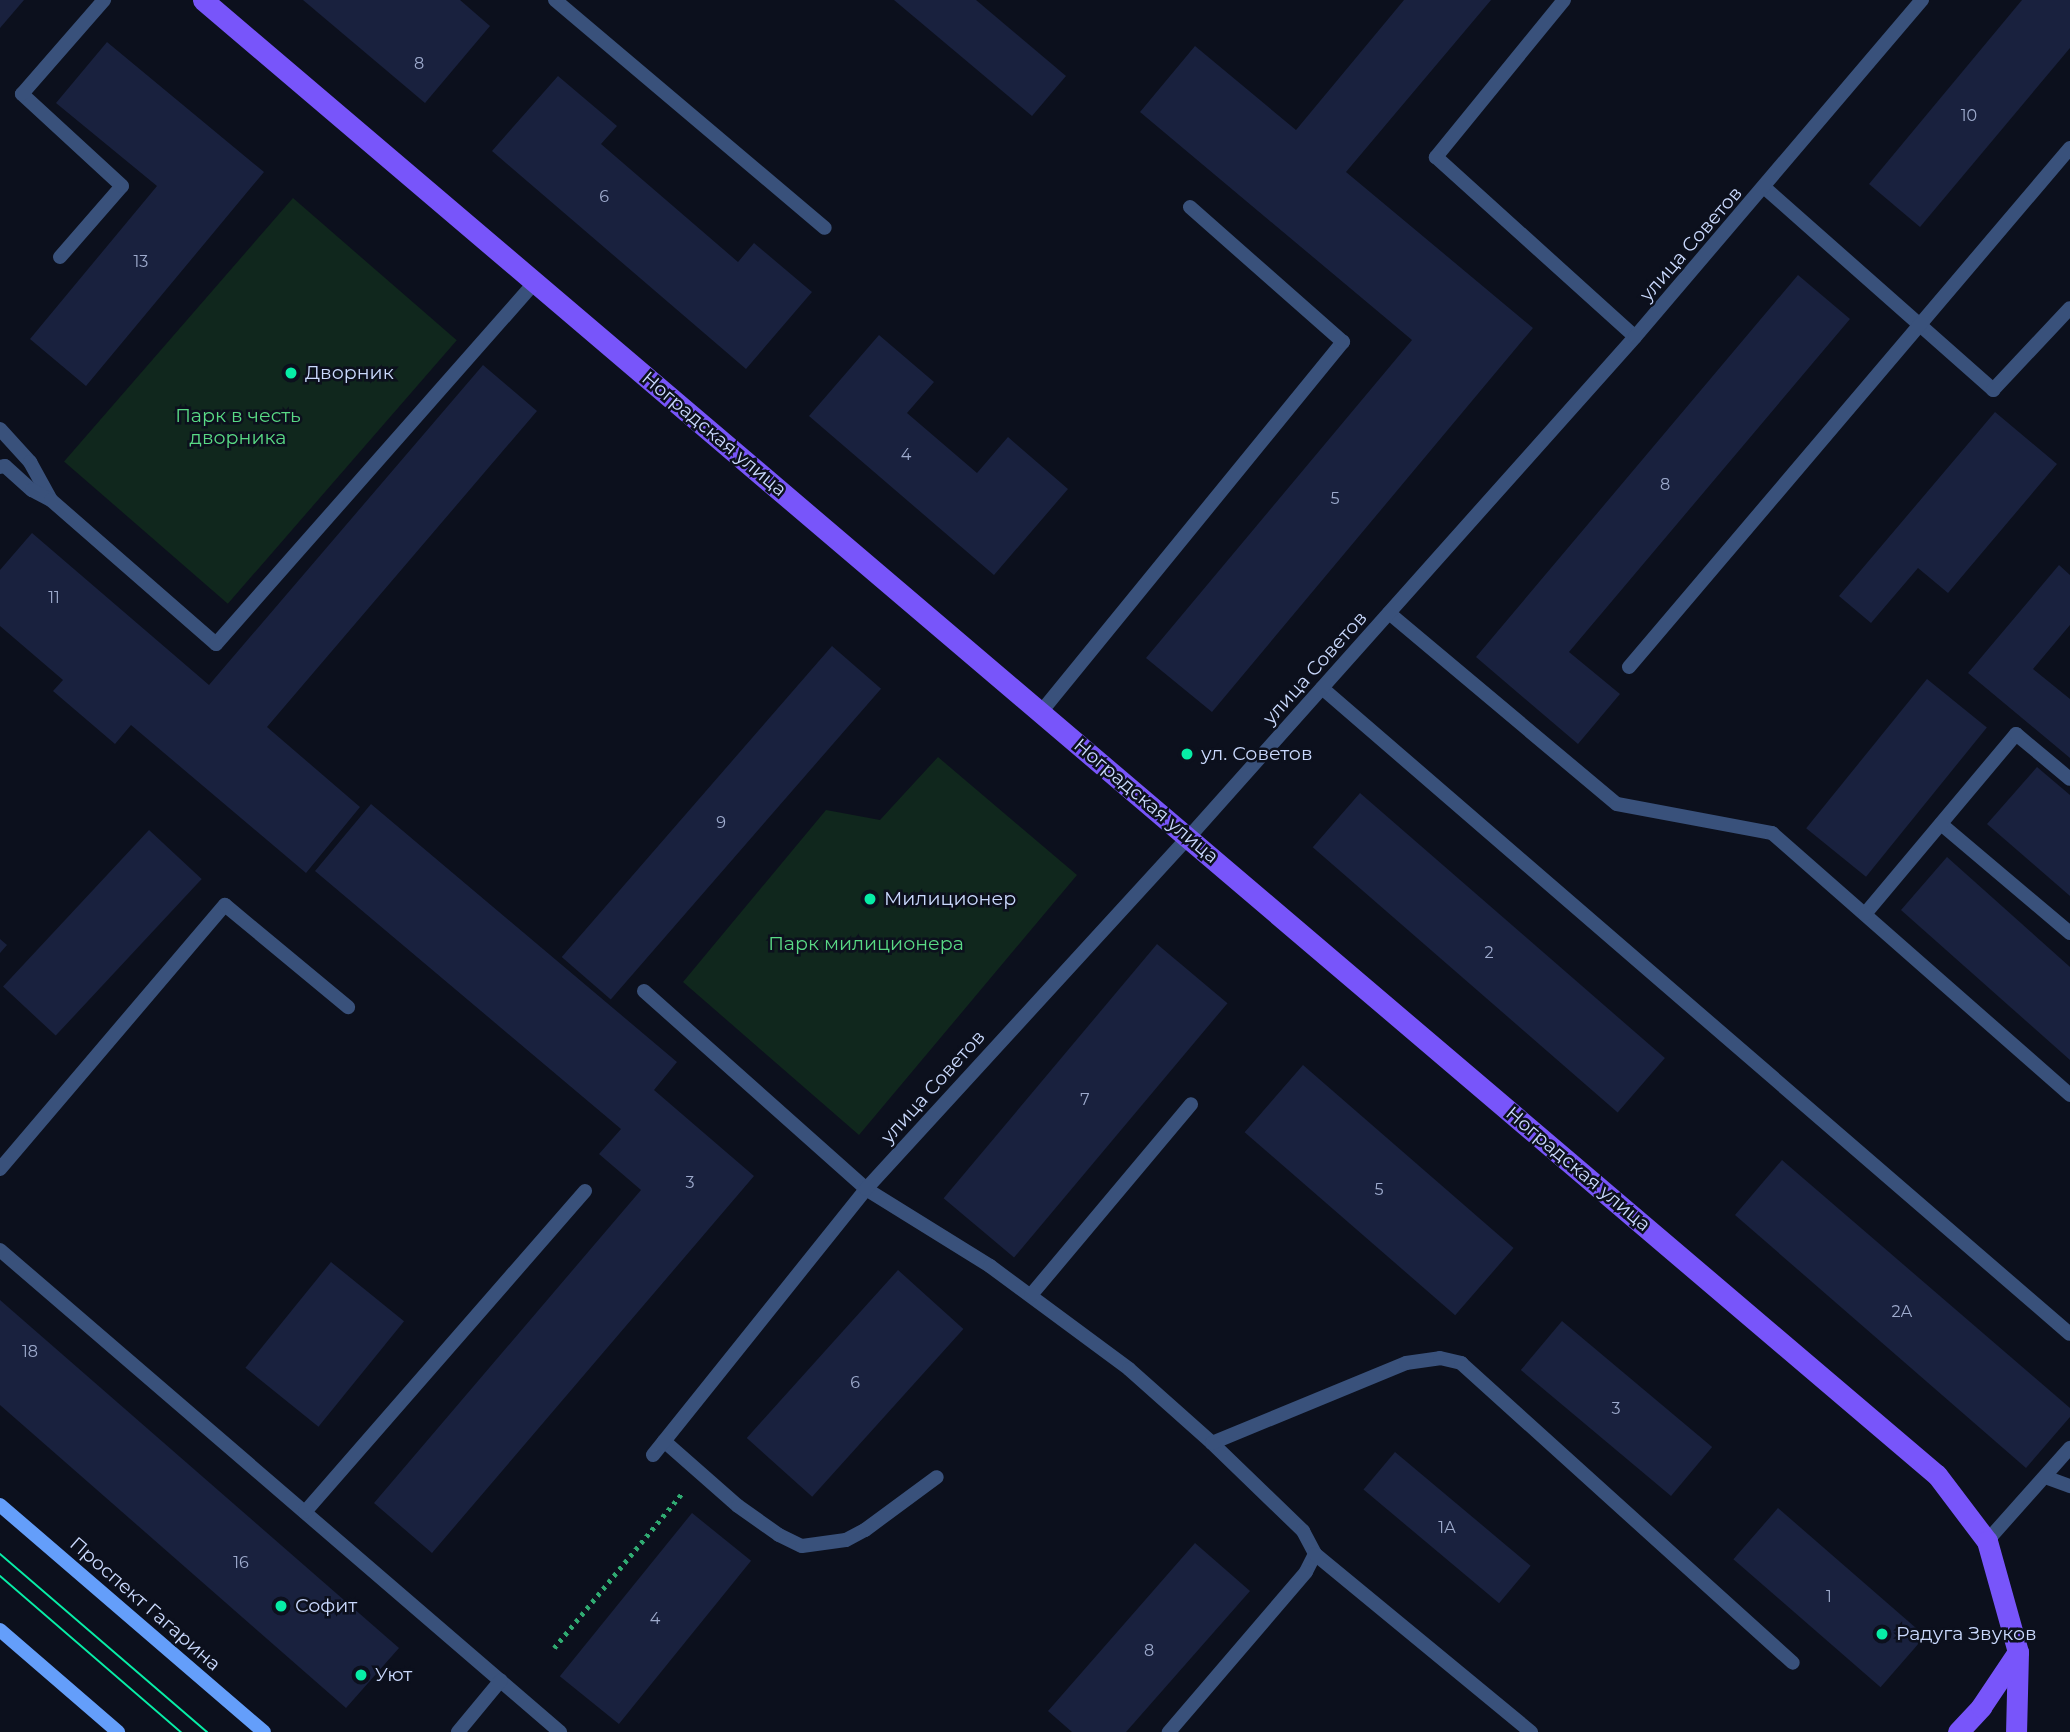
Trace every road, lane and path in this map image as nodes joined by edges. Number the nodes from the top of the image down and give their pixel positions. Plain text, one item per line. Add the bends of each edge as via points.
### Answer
1 (104, 0) edge
2 (203, 0) edge
3 (555, 0) edge
4 (1564, 0) edge
5 (1922, 0) edge
6 (2070, 148) edge
7 (1765, 188) junction
8 (1191, 207) dead end
9 (825, 228) dead end
10 (60, 257) dead end
11 (535, 282) junction
12 (2070, 308) edge
13 (1921, 326) junction
14 (1635, 337) junction
15 (0, 429) edge
16 (0, 467) edge
17 (51, 500) junction
18 (1390, 613) junction
19 (1629, 667) dead end
20 (1322, 688) junction
21 (1041, 712) junction
22 (2070, 779) edge
23 (1941, 824) junction
24 (1189, 837) junction
25 (1865, 915) junction
26 (2070, 933) edge
27 (644, 991) dead end
28 (348, 1007) dead end
29 (2070, 1095) edge
30 (1191, 1104) dead end
31 (0, 1169) edge
32 (866, 1189) junction
33 (584, 1191) dead end
34 (0, 1250) edge
35 (1031, 1295) junction
36 (2070, 1334) edge
37 (664, 1441) junction
38 (1212, 1443) junction
39 (2070, 1448) edge
40 (653, 1455) joint
41 (937, 1477) dead end
42 (2045, 1477) junction
43 (2070, 1486) edge
44 (0, 1505) edge
45 (305, 1512) junction
46 (1987, 1541) junction
47 (1315, 1554) junction
48 (0, 1630) edge
49 (554, 1648) dead end
50 (2018, 1652) junction
51 (1793, 1663) dead end
52 (501, 1680) junction
53 (118, 1732) edge
54 (264, 1732) edge
55 (458, 1732) edge
56 (560, 1732) edge
57 (1169, 1732) edge
58 (1531, 1732) edge
59 (1958, 1732) edge
60 (2016, 1732) edge

1 - 10 street via 22,94 122,186
2 - 11 main road, Ноградская улица
3 - 9 street
4 - 14 street via 1436,157
5 - 7 street, улица Советов
6 - 13 street
7 - 13 street
7 - 14 street, улица Советов
8 - 21 street via 1343,342
11 - 17 street via 216,644
11 - 21 main road, Ноградская улица
12 - 13 street via 1993,390
13 - 19 street
14 - 18 street, улица Советов
15 - 17 street via 30,462
16 - 17 street via 5,466
18 - 20 street, улица Советов
18 - 25 street via 1618,804 1772,833
20 - 24 street, улица Советов
20 - 36 street
21 - 24 main road, Ноградская улица
22 - 23 street via 2016,734
23 - 25 street
23 - 26 street
24 - 32 street, улица Советов
24 - 46 main road, Ноградская улица via 1937,1475
25 - 29 street
27 - 32 street
28 - 31 street via 225,905
30 - 35 street
32 - 35 street
32 - 37 street, улица Советов
33 - 45 street
34 - 45 street
35 - 38 street via 1129,1369
37 - 40 street, улица Советов
37 - 41 street via 738,1506 802,1546 846,1540
38 - 47 street via 1303,1531
38 - 51 street via 1406,1363 1440,1358 1461,1363
39 - 42 street
40 - 49 path via 686,1489
42 - 43 street
42 - 46 street
44 - 54 main road, Проспект Гагарина
45 - 52 street
46 - 50 main road, Ноградская улица
47 - 57 street via 1306,1572
47 - 58 street
48 - 53 main road
50 - 59 main road
50 - 60 main road, Ноградская улица
52 - 55 street
52 - 56 street

